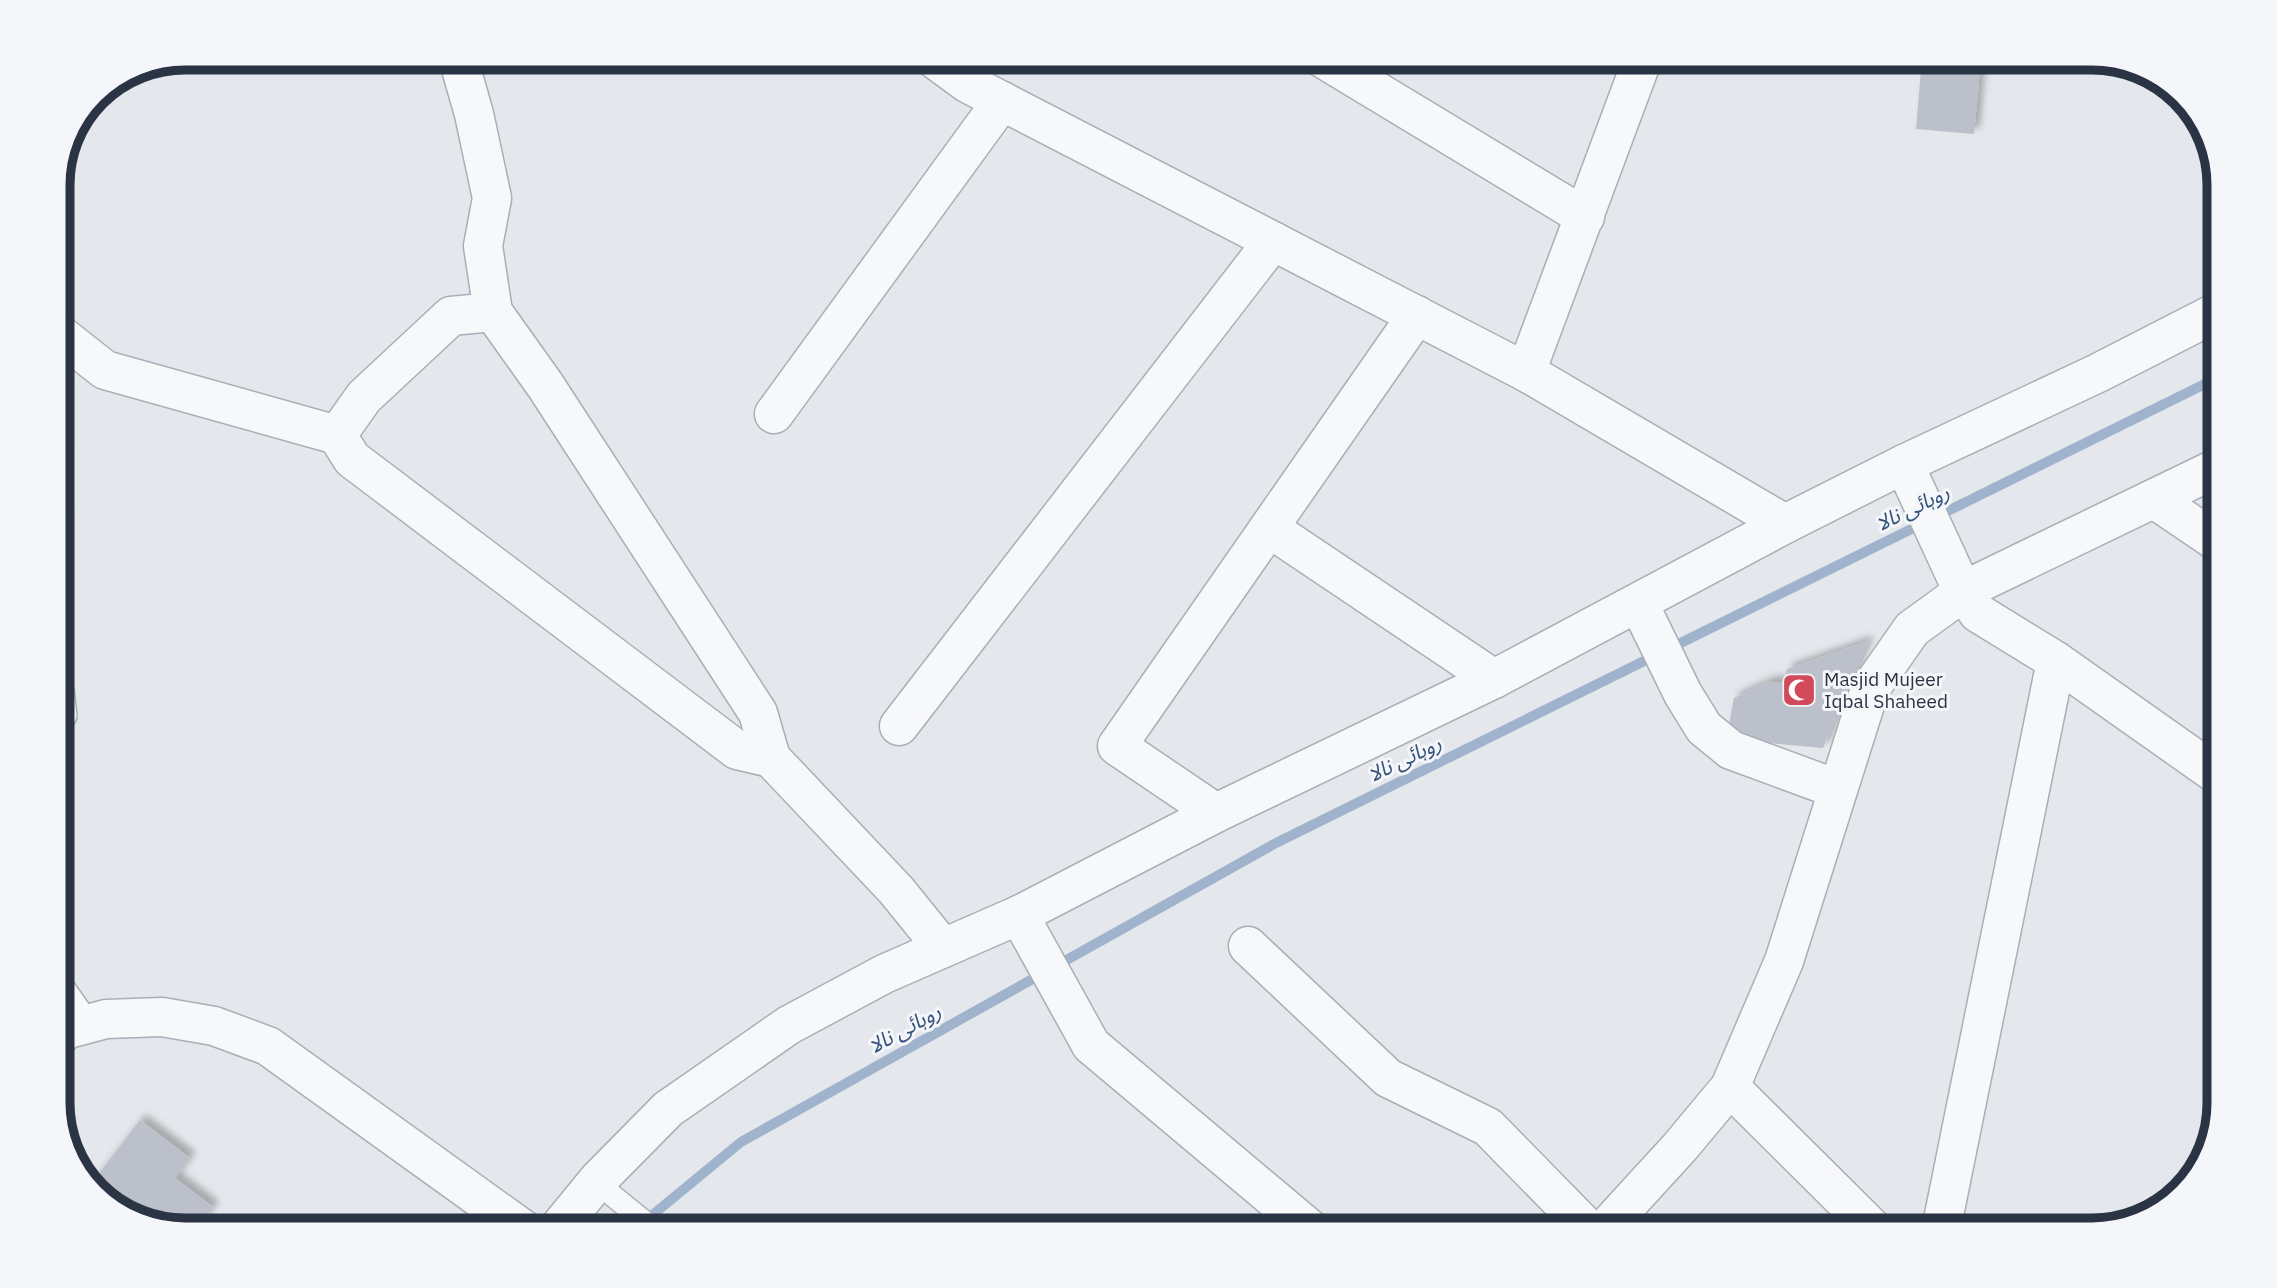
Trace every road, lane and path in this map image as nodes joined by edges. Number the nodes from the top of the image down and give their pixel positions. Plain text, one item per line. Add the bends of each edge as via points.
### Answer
1 (461, 70) edge
2 (949, 70) edge
3 (1342, 70) edge
4 (1639, 70) edge
5 (1002, 101) junction
6 (1585, 217) junction
7 (1273, 241) junction
8 (493, 312) junction
9 (1418, 315) junction
10 (2207, 317) edge
11 (70, 342) edge
12 (1527, 372) junction
13 (774, 414) dead end
14 (337, 435) junction
15 (1907, 471) junction
16 (2207, 473) edge
17 (2154, 499) junction
18 (1785, 524) junction
19 (1269, 528) junction
20 (2207, 535) edge
21 (1961, 585) junction
22 (1644, 614) junction
23 (2056, 661) junction
24 (1494, 679) junction
25 (899, 726) dead end
26 (771, 758) junction
27 (2207, 768) edge
28 (1837, 789) junction
29 (1216, 813) junction
30 (1026, 928) junction
31 (1248, 946) dead end
32 (943, 948) junction
33 (74, 1031) edge
34 (1730, 1087) junction
35 (606, 1188) junction
36 (507, 1218) edge
37 (570, 1218) edge
38 (641, 1218) edge
39 (1297, 1218) edge
40 (1577, 1218) edge
41 (1615, 1218) edge
42 (1862, 1218) edge
43 (1953, 1218) edge

1 - 8 street via 492,198 483,246
2 - 5 street
3 - 6 street
4 - 6 street
5 - 7 street
5 - 13 street
6 - 12 street
7 - 9 street
7 - 25 street
8 - 14 street via 451,316 364,397
8 - 26 street via 758,713
9 - 12 street
9 - 19 street
10 - 15 street
11 - 14 street via 105,370
12 - 18 street
14 - 26 street via 352,459 737,750
15 - 18 street
15 - 21 street
16 - 17 street
17 - 20 street
17 - 21 street
18 - 22 street
19 - 24 street
19 - 29 street via 1117,746
21 - 23 street via 1978,612
21 - 28 street via 1913,629 1870,689
22 - 24 street
22 - 28 street via 1704,728 1731,750
23 - 27 street
23 - 43 street
24 - 29 street
26 - 32 street via 896,890
28 - 34 street via 1784,961
29 - 30 street
30 - 32 street
30 - 39 street via 1091,1045
31 - 40 street via 1388,1078 1488,1127
32 - 35 street via 789,1025 668,1109
33 - 36 street via 106,1019 162,1017 214,1026 268,1046
34 - 41 street
34 - 42 street
35 - 37 street
35 - 38 lane

